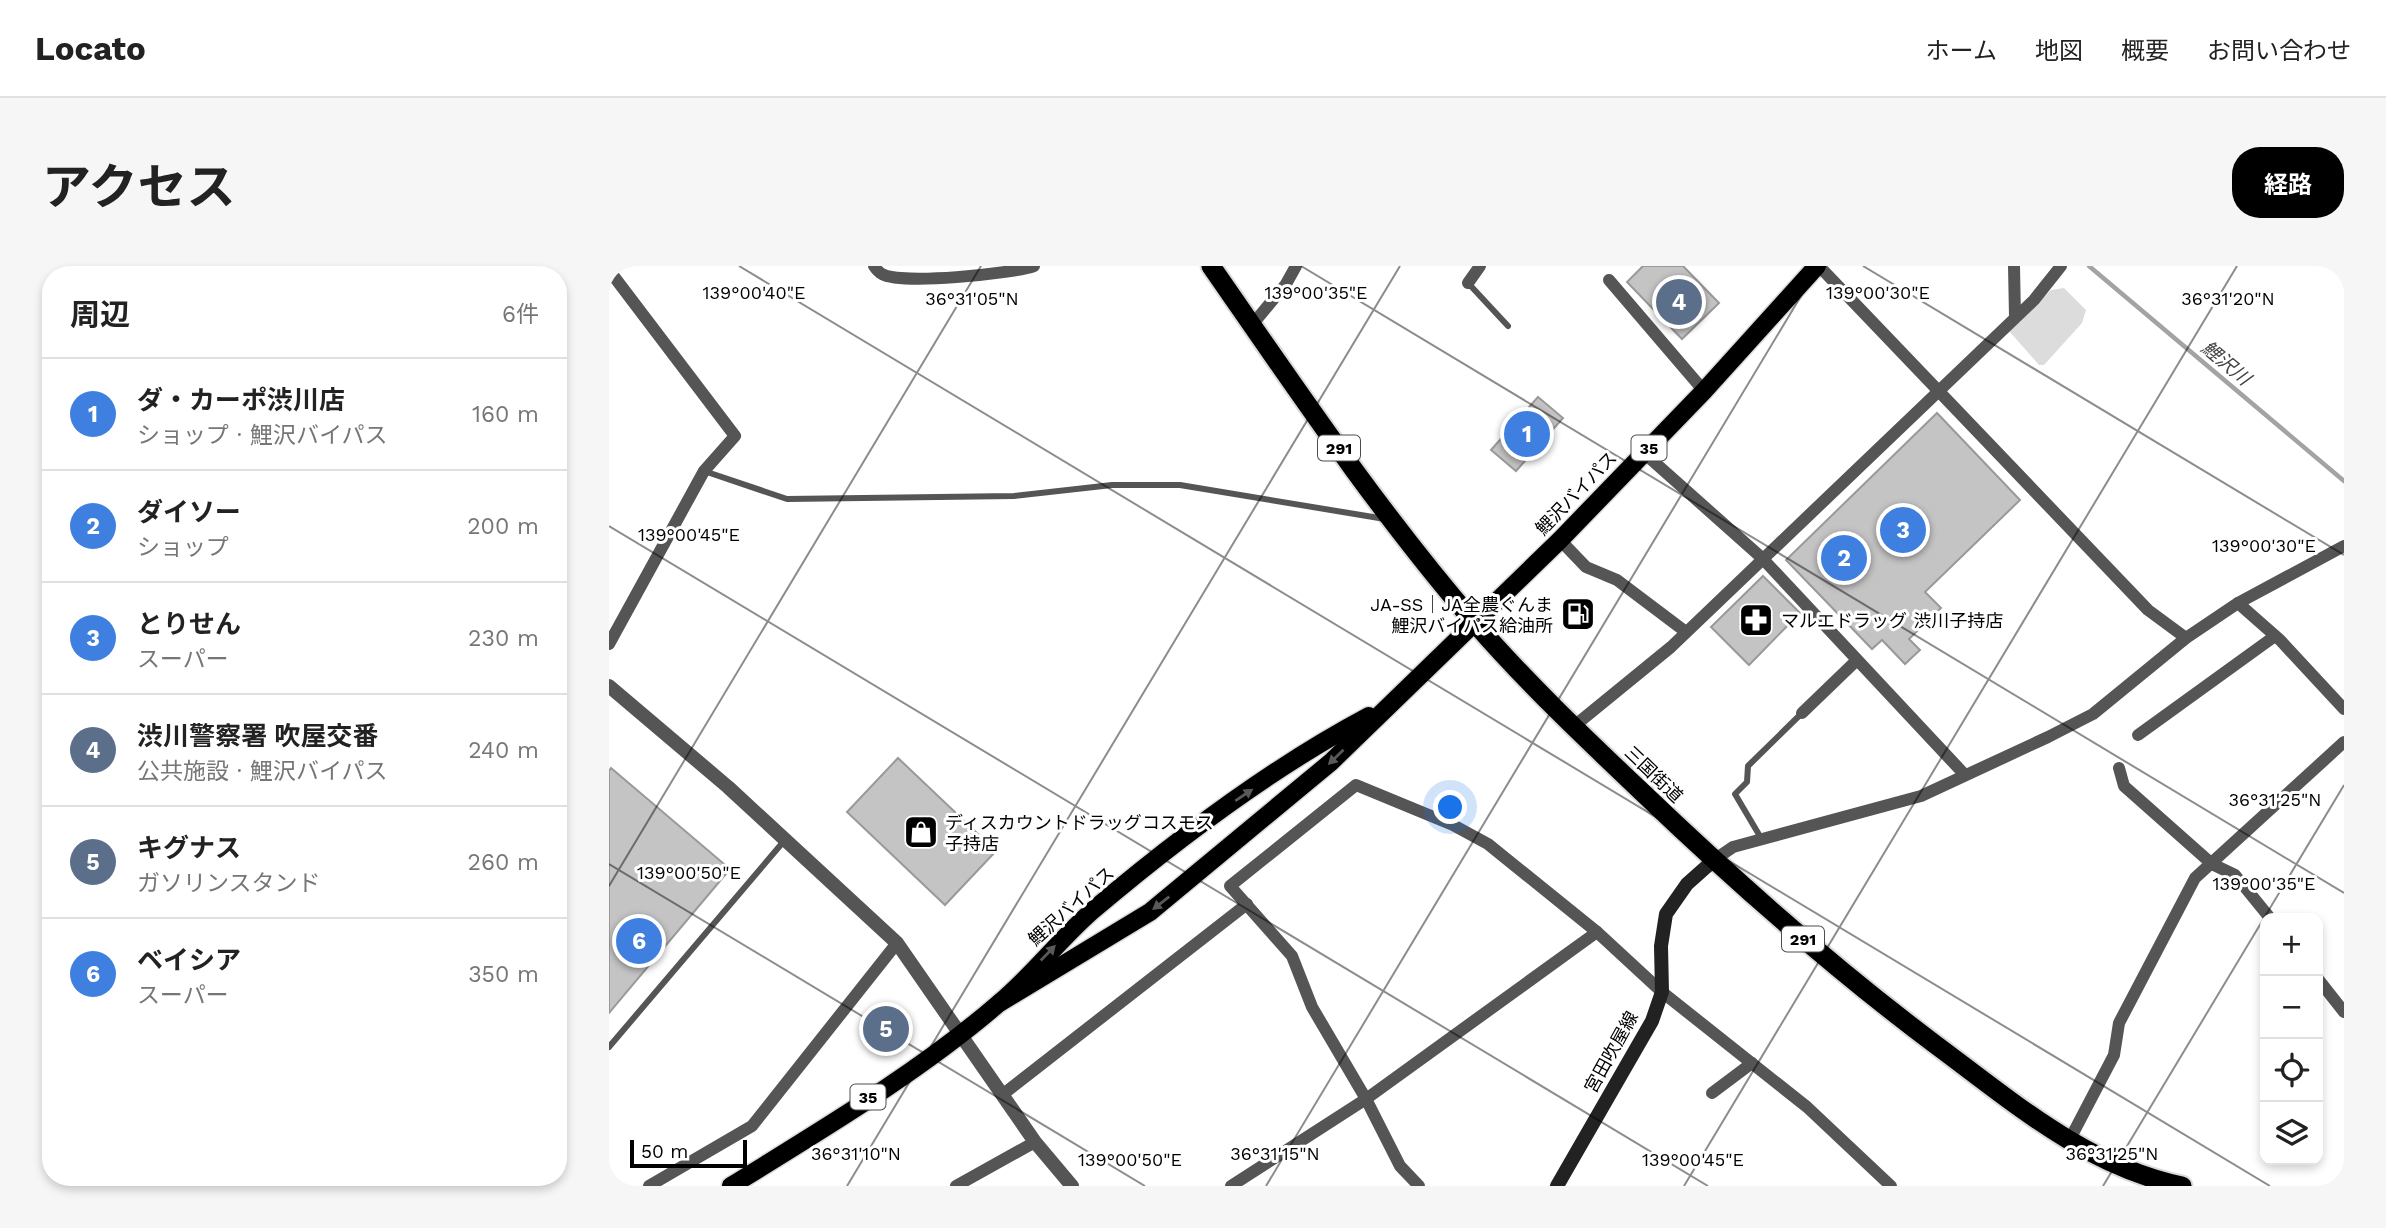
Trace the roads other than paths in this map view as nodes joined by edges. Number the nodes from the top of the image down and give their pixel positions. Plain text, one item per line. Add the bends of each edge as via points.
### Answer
1 (874, 266) edge
2 (1034, 266) edge
3 (1211, 266) edge
4 (1296, 266) edge
5 (1480, 266) edge
6 (1818, 266) edge
7 (2014, 266) edge
8 (2061, 266) edge
9 (609, 270) edge
10 (1609, 280) dead end
11 (1468, 283) joint
12 (2015, 317) junction
13 (1252, 325) junction
14 (1508, 326) dead end
15 (1704, 391) junction
16 (1937, 391) junction
17 (1644, 453) junction
18 (704, 471) junction
19 (1390, 519) junction
20 (1560, 540) junction
21 (2344, 547) edge
22 (1762, 558) junction
23 (2238, 603) junction
24 (1475, 623) junction
25 (1686, 632) junction
26 (2275, 636) junction
27 (2186, 638) junction
28 (609, 644) edge
29 (1857, 660) junction
30 (609, 686) edge
31 (1384, 709) junction
32 (2344, 709) edge
33 (1802, 713) joint
34 (1573, 727) junction
35 (2138, 735) dead end
36 (2344, 742) edge
37 (2119, 768) dead end
38 (1965, 775) junction
39 (786, 839) junction
40 (1762, 841) junction
41 (1714, 860) junction
42 (2212, 864) junction
43 (1247, 904) junction
44 (2266, 913) edge
45 (1597, 932) junction
46 (897, 943) junction
47 (2323, 985) edge
48 (1662, 992) junction
49 (1001, 1002) junction
50 (2344, 1012) edge
51 (962, 1034) junction
52 (609, 1047) edge
53 (1752, 1063) junction
54 (1712, 1093) dead end
55 (1002, 1095) junction
56 (1366, 1099) junction
57 (2069, 1141) junction
58 (1035, 1142) junction
59 (649, 1186) edge
60 (731, 1186) edge
61 (956, 1186) edge
62 (1072, 1186) edge
63 (1231, 1186) edge
64 (1419, 1186) edge
65 (1557, 1186) edge
66 (1891, 1186) edge
67 (2182, 1186) edge

1 - 2 street via 881,274 898,278 984,275
3 - 13 highway, 三国街道 / 291
4 - 13 street
5 - 11 street
6 - 15 main road, 鯉沢バイパス / 35
6 - 16 street
7 - 12 street
8 - 12 street
9 - 18 street via 735,436
10 - 15 street
11 - 14 lane
12 - 16 street
13 - 19 highway, 三国街道 / 291
15 - 17 main road, 鯉沢バイパス / 35
16 - 22 street
16 - 27 street via 2148,610
17 - 20 main road, 鯉沢バイパス / 35
17 - 22 street
18 - 19 lane via 787,499 1014,496 1112,485 1180,485
18 - 28 street
19 - 24 highway, 三国街道 / 291
20 - 24 main road, 鯉沢バイパス / 35
20 - 25 street via 1586,567 1618,580
21 - 23 street
22 - 25 street
22 - 29 street
23 - 26 street
23 - 27 street
24 - 31 main road, 鯉沢バイパス / 35
24 - 34 highway, 三国街道 / 291
25 - 34 street
26 - 32 street
26 - 35 street
27 - 38 street via 2093,715
29 - 33 street
29 - 38 street
30 - 39 street
31 -> 49 main road, 鯉沢バイパス / 35 via 1331,762 1158,906
49 -> 31 main road, 鯉沢バイパス / 35 via 1093,911 1208,821 1328,738
33 - 40 lane via 1748,766 1747,782 1735,794
34 - 41 highway, 三国街道 / 291
36 - 42 street
37 - 42 street via 2124,786
38 - 40 street via 1921,796
39 - 46 street
39 - 52 lane
40 - 41 street via 1733,847
41 - 48 main road, 宮田吹屋線 via 1687,884 1666,914
41 - 57 highway, 三国街道 / 291 via 1887,1007
42 - 44 street via 2235,875
42 - 57 street via 2195,878 2143,972 2119,1023 2115,1055
43 - 45 street via 1230,886 1356,785 1488,844
43 - 55 street
43 - 56 street via 1292,957 1312,1007
45 - 48 street
45 - 56 street
46 - 51 street
46 - 59 street via 752,1126
47 - 50 street
48 - 53 street
48 - 65 main road, 宮田吹屋線 via 1652,1021
49 - 51 main road, 鯉沢バイパス / 35
51 - 55 street
51 - 60 main road, 鯉沢バイパス / 35
53 - 54 street
53 - 66 street
55 - 58 street
56 - 63 street
56 - 64 street via 1400,1166
57 - 67 highway, 三国街道 / 291 via 2126,1170
58 - 61 street
58 - 62 street

